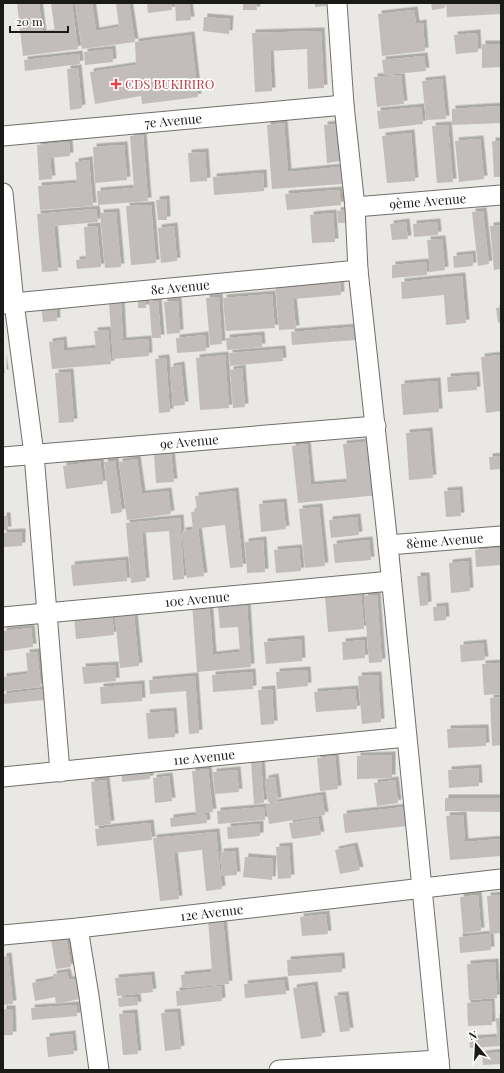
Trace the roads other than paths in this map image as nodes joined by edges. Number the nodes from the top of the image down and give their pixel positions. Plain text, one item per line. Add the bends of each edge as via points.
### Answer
1 (337, 3) edge
2 (344, 105) junction
3 (3, 136) edge
4 (3, 193) edge
5 (501, 195) edge
6 (355, 207) junction
7 (358, 270) junction
8 (8, 304) edge
9 (376, 426) junction
10 (34, 454) junction
11 (3, 457) edge
12 (501, 536) edge
13 (388, 545) junction
14 (391, 581) junction
15 (47, 614) junction
16 (3, 617) edge
17 (406, 737) junction
18 (60, 772) junction
19 (3, 777) edge
20 (501, 879) edge
21 (421, 888) junction
22 (78, 928) junction
23 (3, 935) edge
24 (439, 1065) edge
25 (99, 1070) edge
26 (279, 1070) edge

1 - 2 street
2 - 3 street, 7e Avenue
2 - 6 street
4 - 8 street
5 - 6 street, 9ème Avenue
6 - 7 street
7 - 8 street, 8e Avenue
7 - 9 street
8 - 10 street
9 - 10 street, 9e Avenue
9 - 13 street
10 - 11 street, 9e Avenue
10 - 15 street
12 - 13 street, 8ème Avenue
13 - 14 street
14 - 15 street, 10e Avenue
14 - 17 street
15 - 16 street, 10e Avenue
15 - 18 street
17 - 18 street, 11e Avenue
17 - 21 street
18 - 19 street, 11e Avenue
20 - 21 street, 12e Avenue
21 - 22 street, 12e Avenue
21 - 24 street
22 - 23 street, 12e Avenue
22 - 25 street
24 - 26 street

